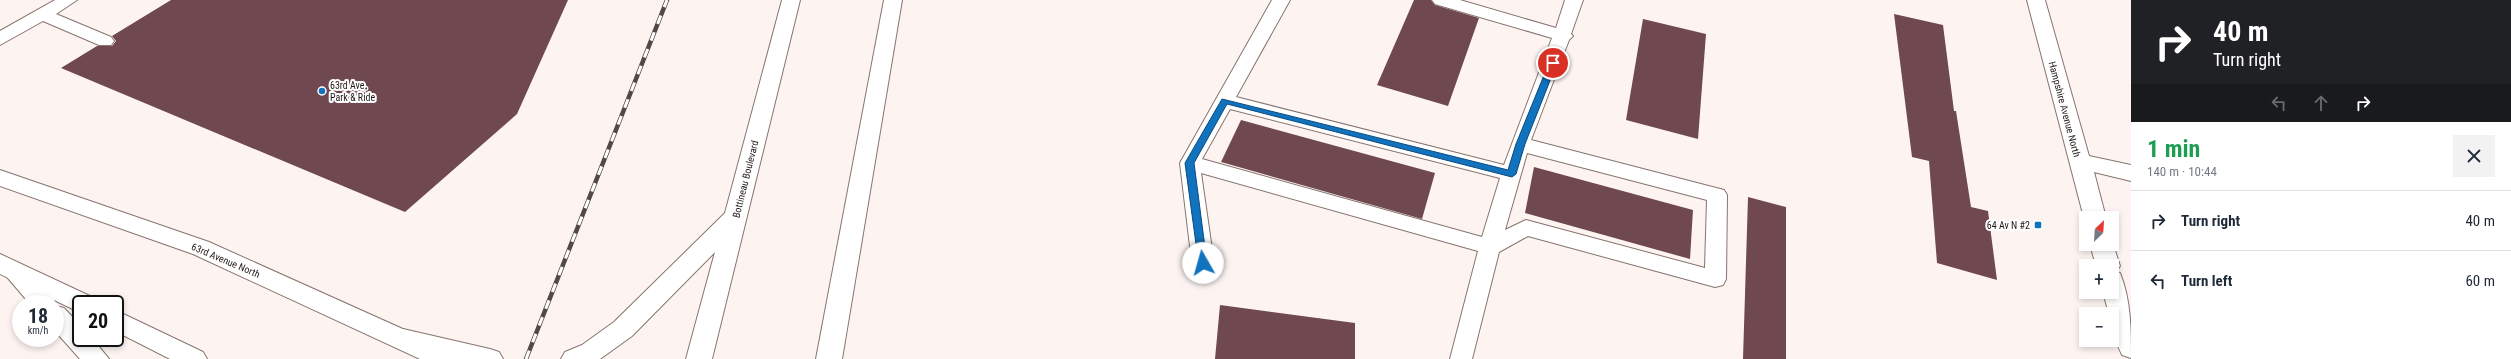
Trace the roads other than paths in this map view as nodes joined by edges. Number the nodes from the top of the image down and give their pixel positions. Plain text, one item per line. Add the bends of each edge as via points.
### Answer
1 (68, 0) edge
2 (791, 0) edge
3 (893, 0) edge
4 (1281, 0) edge
5 (1441, 0) edge
6 (1574, 0) edge
7 (2036, 0) edge
8 (41, 14) junction
9 (1564, 36) junction
10 (0, 39) edge
11 (105, 41) dead end
12 (1225, 101) junction
13 (1520, 144) junction
14 (2079, 161) junction
15 (1190, 163) junction
16 (2131, 173) edge
17 (1512, 174) junction
18 (0, 178) edge
19 (2093, 211) edge
20 (736, 216) junction
21 (1490, 247) junction
22 (1203, 263) dead end
23 (7, 266) edge
24 (36, 295) edge
25 (72, 298) edge
26 (2117, 299) edge
27 (124, 324) edge
28 (64, 325) edge
29 (403, 339) junction
30 (2131, 348) edge
31 (96, 359) edge
32 (194, 359) edge
33 (445, 359) edge
34 (490, 359) edge
35 (574, 359) edge
36 (699, 359) edge
37 (830, 359) edge
38 (1461, 359) edge

1 - 8 lane
2 - 20 main road, Bottineau Boulevard
3 - 37 main road
4 - 12 lane
5 - 9 lane
6 - 9 lane
7 - 14 main road, Hampshire Avenue North
8 - 10 lane
8 - 11 lane
9 - 13 lane
12 - 15 lane
12 - 17 lane
13 - 17 lane
13 - 21 lane via 1717,195 1715,279 1526,228
14 - 16 main road
14 - 19 main road, Hampshire Avenue North
15 - 21 lane
15 - 22 lane
17 - 21 lane
18 - 29 main road, 63rd Avenue North via 201,248
20 - 35 main road via 623,329 591,352
20 - 36 main road, Bottineau Boulevard
21 - 38 lane
23 - 24 main road
23 - 25 main road
26 - 30 main road
27 - 32 main road
28 - 31 main road
29 - 33 main road, 63rd Avenue North
29 - 34 main road

